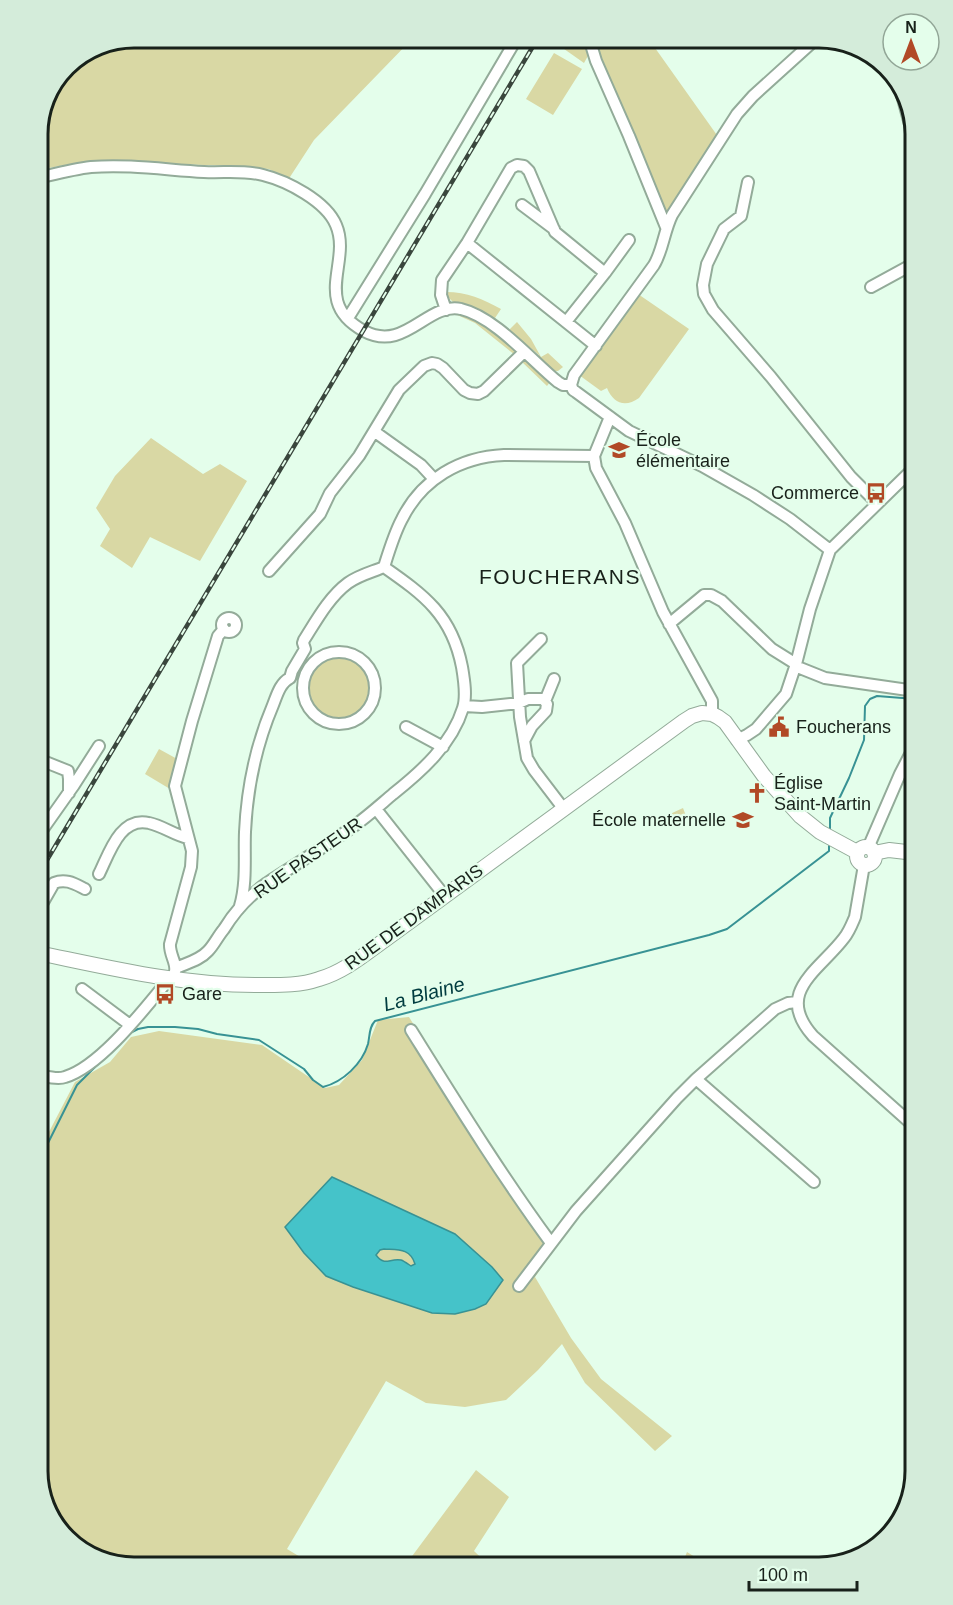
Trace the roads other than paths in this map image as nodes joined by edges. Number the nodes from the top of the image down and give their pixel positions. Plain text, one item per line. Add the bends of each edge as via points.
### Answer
1 (511, 48) edge
2 (592, 48) edge
3 (806, 48) edge
4 (48, 176) edge
5 (748, 182) dead end
6 (522, 205) dead end
7 (666, 227) junction
8 (554, 230) junction
9 (629, 240) dead end
10 (467, 243) junction
11 (905, 268) edge
12 (605, 273) junction
13 (871, 287) dead end
14 (446, 310) junction
15 (348, 318) junction
16 (566, 322) junction
17 (596, 346) junction
18 (524, 351) junction
19 (571, 385) junction
20 (610, 417) junction
21 (375, 432) junction
22 (594, 456) junction
23 (905, 476) edge
24 (434, 479) junction
25 (877, 503) junction
26 (830, 550) junction
27 (384, 567) junction
28 (269, 571) dead end
29 (669, 624) junction
30 (224, 629) dead end
31 (541, 639) dead end
32 (305, 649) junction
33 (323, 656) junction
34 (796, 665) junction
35 (290, 678) junction
36 (554, 679) dead end
37 (905, 690) edge
38 (303, 693) junction
39 (545, 701) junction
40 (519, 703) junction
41 (464, 706) junction
42 (712, 714) junction
43 (406, 727) dead end
44 (737, 740) junction
45 (524, 742) junction
46 (99, 746) dead end
47 (443, 747) junction
48 (48, 763) edge
49 (905, 764) edge
50 (69, 793) junction
51 (563, 808) junction
52 (376, 809) junction
53 (48, 822) edge
54 (188, 838) junction
55 (905, 852) edge
56 (866, 855) junction
57 (244, 873) junction
58 (99, 874) dead end
59 (265, 885) junction
60 (85, 890) dead end
61 (48, 894) edge
62 (444, 895) junction
63 (240, 906) junction
64 (48, 955) edge
65 (173, 974) junction
66 (82, 989) dead end
67 (797, 1002) junction
68 (130, 1025) junction
69 (411, 1030) dead end
70 (48, 1076) edge
71 (696, 1079) junction
72 (905, 1118) edge
73 (814, 1182) dead end
74 (551, 1243) junction
75 (519, 1286) dead end

1 - 15 street
2 - 7 street
3 - 7 street via 737,114
4 - 15 street via 91,167 142,167 256,173 288,184 316,201 336,224 336,296
5 - 25 street via 741,216 724,229 707,264 704,294 713,310 851,477
6 - 8 street
7 - 17 street via 657,259
8 - 10 street via 530,171 517,165 511,168
8 - 12 street
9 - 12 street
10 - 14 street via 442,280
10 - 16 street
11 - 13 street
12 - 16 street
14 - 15 street via 406,331 382,337 364,331
14 - 18 street via 461,309 475,315
16 - 17 street
17 - 19 street
18 - 19 street via 558,382
18 - 21 street via 478,394 467,392 437,364 424,366 399,390
19 - 20 street
20 - 22 street
20 - 26 street via 629,431 743,489
21 - 24 street
21 - 28 street via 330,493 320,514
22 - 24 street via 479,457
22 - 29 street via 596,468
23 - 25 street
24 - 27 street via 406,512
25 - 26 street
26 - 34 street
27 - 32 street via 360,576 338,592 304,640
27 - 41 street, RUE PASTEUR via 424,596 448,627 461,660
29 - 34 street via 704,595 711,595
29 - 42 street via 712,701
30 - 54 street via 218,636 175,786
31 - 40 street via 517,663
32 - 33 street
32 - 35 street
33 - 38 street via 308,669
33 - 38 street via 346,653 363,662 374,680 370,705 354,720 333,723 314,713
34 - 37 street via 825,678
34 - 44 street via 783,699 756,729
35 - 38 street
35 - 57 street via 279,689 268,715 255,761 246,810
36 - 39 street
39 - 40 street via 534,698
39 - 45 street via 546,711
40 - 41 street
40 - 45 street
41 - 47 street, RUE PASTEUR
42 - 44 main road via 724,722
42 - 51 main road, RUE DE DAMPARIS via 702,713 684,721
43 - 47 street
44 - 56 main road via 800,816 820,832
45 - 51 street via 526,758
46 - 50 street
47 - 52 street, RUE PASTEUR
48 - 50 street via 68,771
49 - 56 street
50 - 53 street
51 - 62 main road, RUE DE DAMPARIS
52 - 59 street, RUE PASTEUR
52 - 62 street
54 - 58 street via 150,823 128,825 118,836
54 - 65 street via 192,867 170,949
55 - 56 main road via 889,850
56 - 67 street via 849,931 804,984
57 - 59 street via 253,882
57 - 63 street
59 - 63 street, RUE PASTEUR
60 - 61 street via 69,881 58,881
62 - 65 main road, RUE DE DAMPARIS via 330,976 276,985 212,984
63 - 65 street, RUE PASTEUR via 208,952
64 - 65 main road, RUE DE DAMPARIS
65 - 68 street
66 - 68 street
67 - 71 street via 775,1009
67 - 72 street via 801,1019 813,1036
68 - 70 street via 93,1063 63,1078
69 - 74 street
71 - 73 street
71 - 74 street
74 - 75 street

